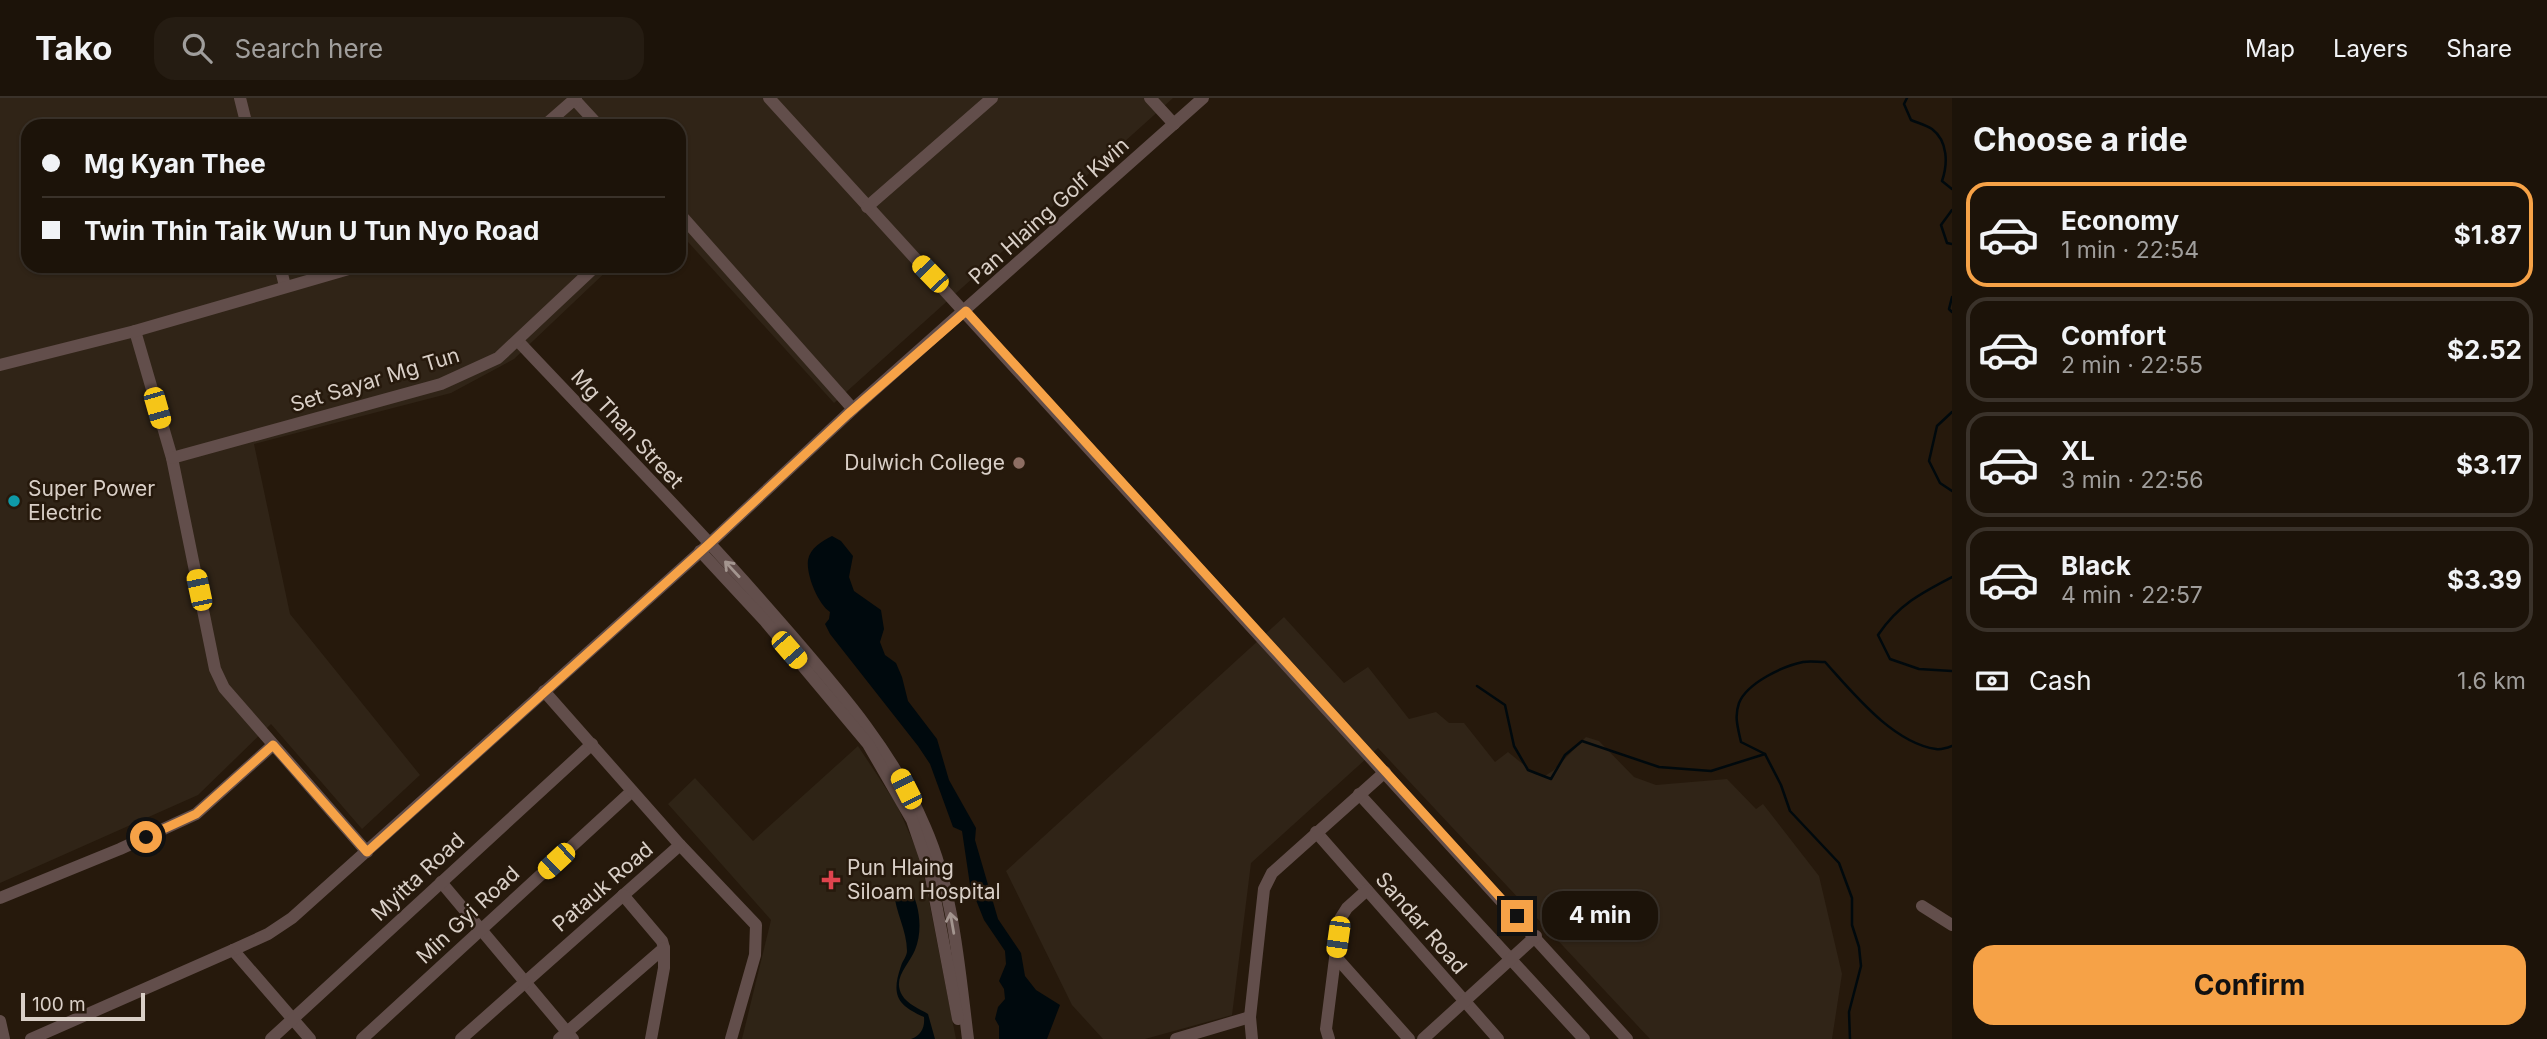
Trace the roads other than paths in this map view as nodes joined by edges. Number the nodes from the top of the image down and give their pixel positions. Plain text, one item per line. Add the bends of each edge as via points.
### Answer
1 (240, 98) edge
2 (769, 98) edge
3 (992, 98) edge
4 (1150, 98) edge
5 (1203, 98) edge
6 (575, 99) edge
7 (245, 119) edge
8 (552, 119) edge
9 (593, 119) edge
10 (1174, 124) junction
11 (867, 207) junction
12 (686, 221) edge
13 (282, 273) edge
14 (333, 273) edge
15 (589, 273) edge
16 (285, 286) junction
17 (966, 311) junction
18 (135, 331) junction
19 (518, 341) junction
20 (0, 365) edge
21 (853, 409) junction
22 (172, 458) junction
23 (704, 547) junction
24 (544, 691) junction
25 (592, 744) junction
26 (273, 745) junction
27 (1385, 772) junction
28 (632, 791) junction
29 (1359, 794) junction
30 (1316, 832) junction
31 (680, 845) junction
32 (367, 852) junction
33 (441, 883) junction
34 (1367, 890) junction
35 (623, 895) junction
36 (0, 898) edge
37 (1922, 906) dead end
38 (1952, 925) edge
39 (480, 931) junction
40 (1536, 936) junction
41 (664, 948) junction
42 (233, 950) junction
43 (1335, 956) junction
44 (1511, 959) junction
45 (525, 981) junction
46 (1464, 1002) junction
47 (1250, 1017) junction
48 (292, 1018) junction
49 (0, 1021) edge
50 (566, 1037) edge
51 (4, 1039) edge
52 (31, 1039) edge
53 (271, 1039) edge
54 (310, 1039) edge
55 (362, 1039) edge
56 (461, 1039) edge
57 (651, 1039) edge
58 (732, 1039) edge
59 (961, 1039) edge
60 (968, 1039) edge
61 (1176, 1039) edge
62 (1252, 1039) edge
63 (1329, 1039) edge
64 (1409, 1039) edge
65 (1423, 1039) edge
66 (1498, 1039) edge
67 (1584, 1039) edge
68 (1627, 1039) edge

1 - 7 street
2 - 11 street
3 - 11 street
4 - 10 street
5 - 10 street, Pan Hlaing Golf Kwin
6 - 8 street
6 - 9 street
10 - 17 street, Pan Hlaing Golf Kwin
11 - 17 street
12 - 21 street
13 - 16 street
14 - 16 street
15 - 19 street, Set Sayar Mg Tun
16 - 18 street
17 - 21 street, Pan Hlaing Golf Kwin
17 - 27 street
18 - 20 street
18 - 22 street
19 - 22 street, Set Sayar Mg Tun via 498,358 442,384
19 - 23 street, Mg Than Street
21 - 23 street, Pan Hlaing Golf Kwin
22 - 26 street via 215,669 224,688
23 - 24 street, Pan Hlaing Golf Kwin
23 - 59 street via 868,744 912,820 930,873
60 -> 23 street via 947,898 926,828 896,770 856,712 773,614
24 - 25 street, Patauk Road
24 - 32 street, Pan Hlaing Golf Kwin
25 - 28 street, Patauk Road
25 - 33 street, Myitta Road
26 - 32 street
26 - 36 street via 196,814
27 - 29 street
27 - 40 street
28 - 31 street, Patauk Road
28 - 39 street, Min Gyi Road
29 - 30 street
29 - 44 street
30 - 34 street, Sandar Road
30 - 47 street via 1272,873 1264,889
31 - 35 street, Patauk Road
31 - 58 street via 755,925 755,955
32 - 42 street, Pan Hlaing Golf Kwin via 292,918
33 - 39 street
33 - 48 street, Myitta Road
34 - 43 street via 1340,919
34 - 46 street, Sandar Road
35 - 41 street
35 - 45 street, Patauk Road
37 - 38 street
39 - 45 street
39 - 55 street, Min Gyi Road
40 - 44 street
40 - 68 street
41 - 50 street
41 - 57 street
42 - 48 street
42 - 52 street, Pan Hlaing Golf Kwin
43 - 63 street via 1326,1029
43 - 64 street
44 - 46 street
44 - 67 street
45 - 50 street
45 - 56 street, Patauk Road
46 - 65 street
46 - 66 street, Sandar Road
47 - 61 street
47 - 62 street
48 - 53 street, Myitta Road
48 - 54 street
49 - 51 street

